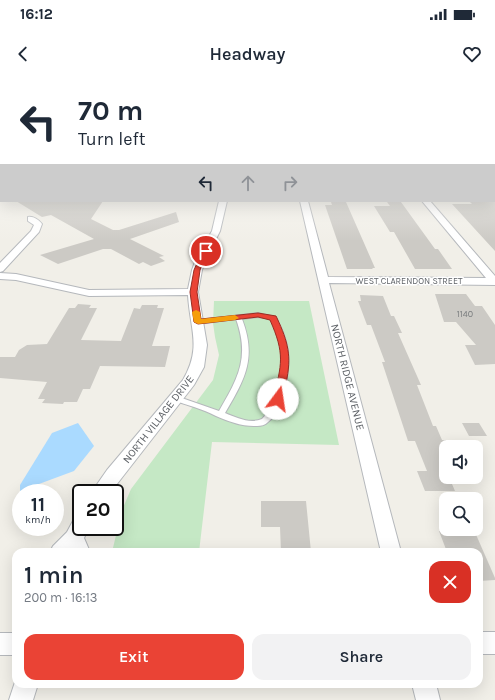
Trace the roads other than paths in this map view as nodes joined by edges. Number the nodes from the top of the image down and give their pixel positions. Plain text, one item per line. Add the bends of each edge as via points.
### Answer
1 (222, 202) edge
2 (304, 202) edge
3 (427, 202) edge
4 (31, 219) dead end
5 (0, 269) edge
6 (0, 276) edge
7 (324, 280) junction
8 (495, 282) edge
9 (193, 292) junction
10 (238, 317) junction
11 (198, 322) junction
12 (176, 398) junction
13 (220, 415) junction
14 (106, 484) edge
15 (78, 538) edge
16 (65, 548) edge
17 (390, 548) edge
18 (483, 643) edge
19 (495, 643) edge
20 (0, 644) edge
21 (12, 644) edge
22 (25, 688) edge
23 (425, 688) edge
24 (21, 700) edge
25 (428, 700) edge

1 - 9 street, NORTH VILLAGE DRIVE via 216,231 201,259
2 - 7 street, NORTH RIDGE AVENUE
3 - 8 street
4 - 5 street via 38,224 35,232
6 - 9 street via 89,293
7 - 8 street, WEST CLARENDON STREET
7 - 17 street, NORTH RIDGE AVENUE
9 - 11 street, NORTH VILLAGE DRIVE
10 - 11 lane
10 - 13 lane via 245,339 245,365 239,384
10 - 13 lane via 263,315 273,318 286,353 285,370 278,399 265,422 250,424
11 - 12 street, NORTH VILLAGE DRIVE via 201,345 197,368
12 - 13 lane
12 - 14 street, NORTH VILLAGE DRIVE
15 - 16 street
18 - 19 street
20 - 21 street
22 - 24 street
23 - 25 street

